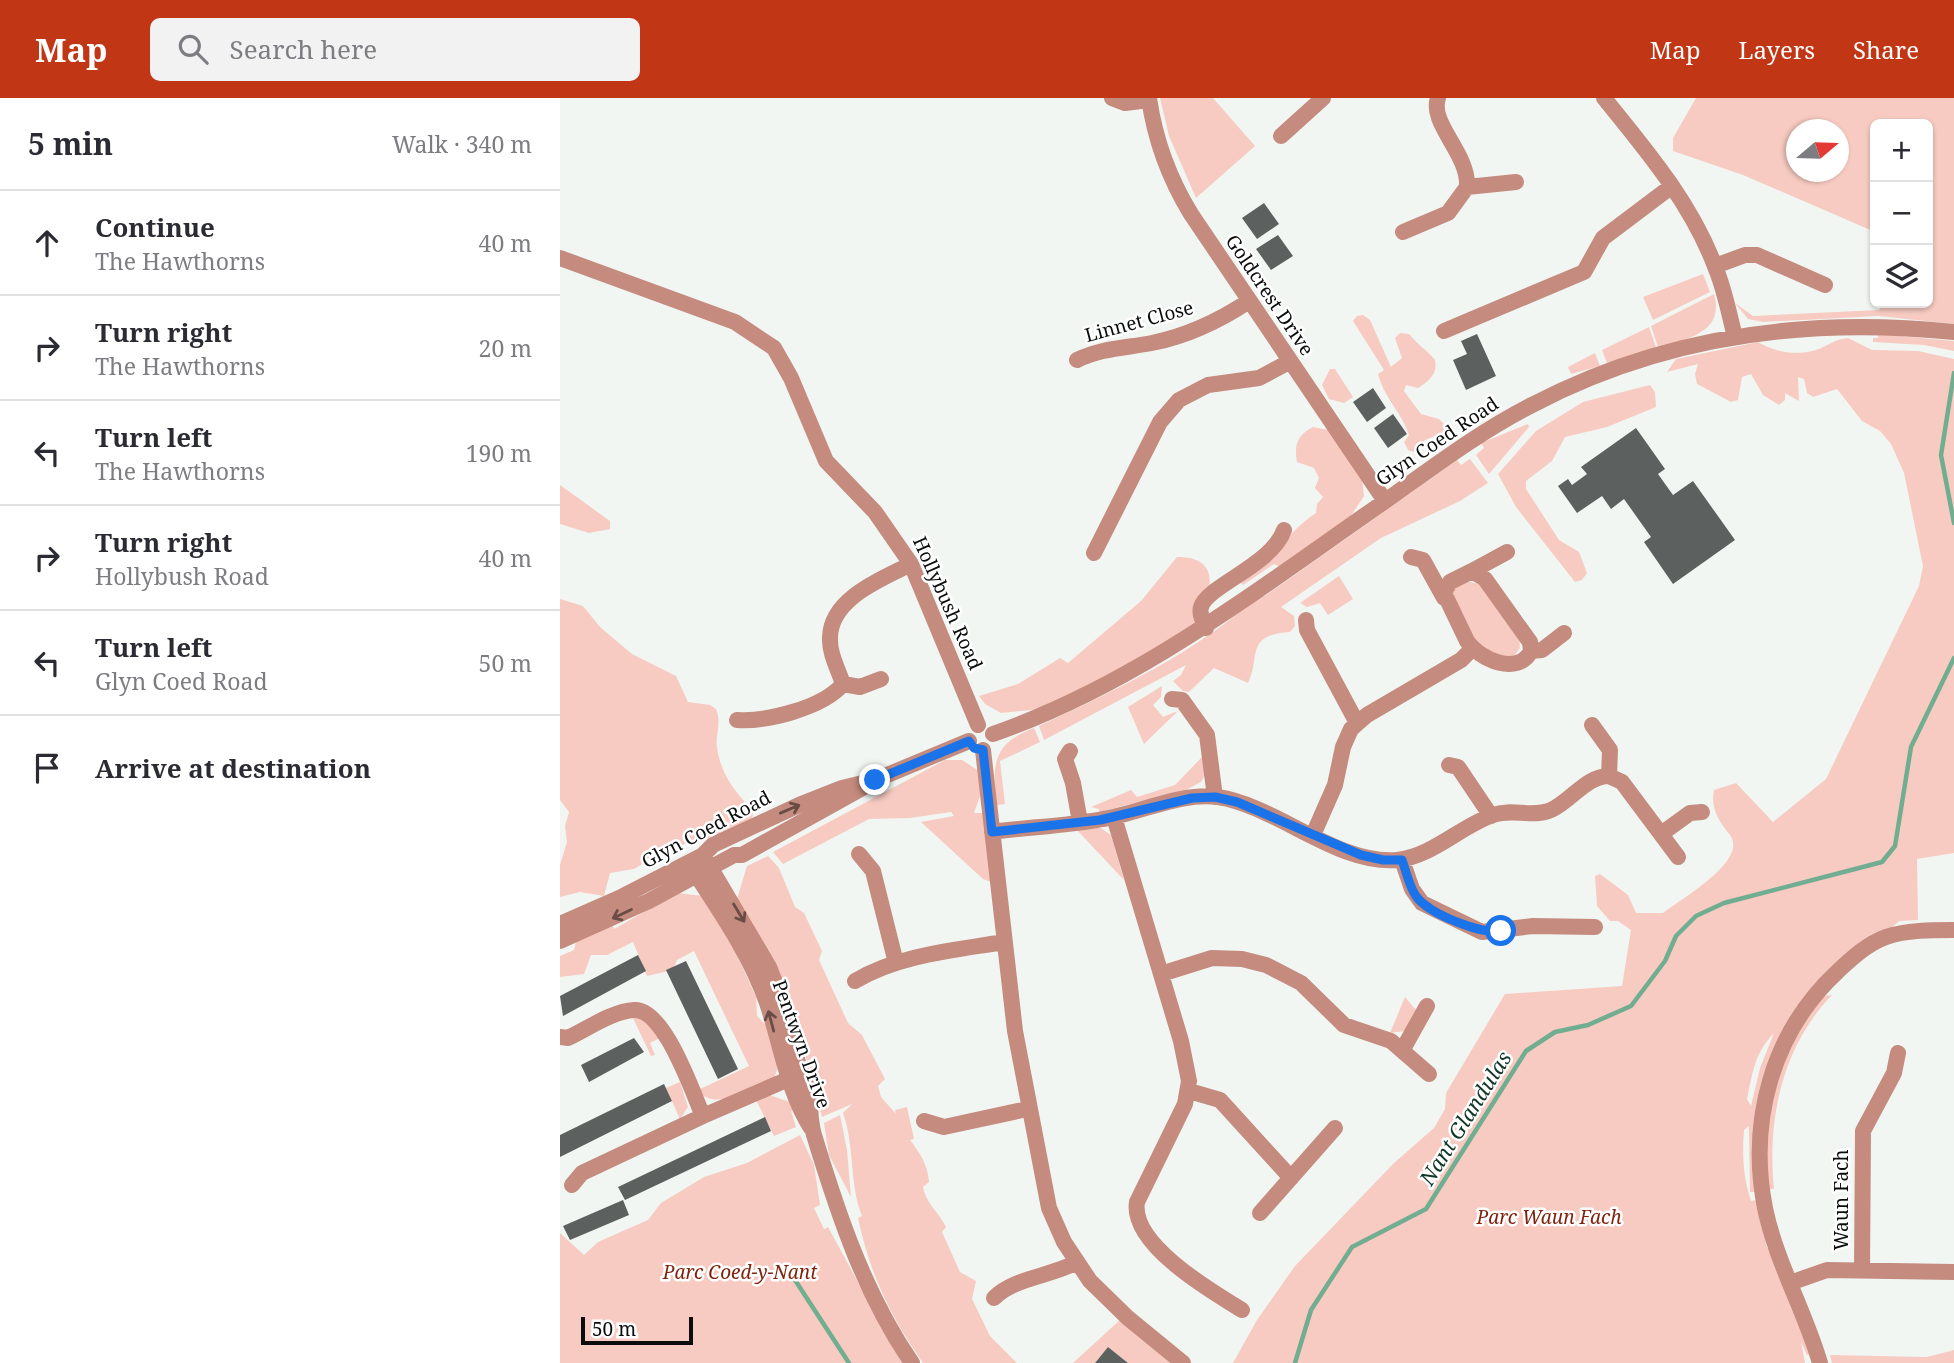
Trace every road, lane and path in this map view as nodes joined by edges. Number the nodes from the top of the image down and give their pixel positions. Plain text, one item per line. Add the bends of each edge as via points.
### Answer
1 (1112, 98) edge
2 (1323, 98) edge
3 (1438, 98) edge
4 (1604, 98) edge
5 (1149, 99) edge
6 (1281, 136) dead end
7 (1516, 182) dead end
8 (1672, 186) junction
9 (1467, 187) junction
10 (1403, 232) dead end
11 (560, 258) edge
12 (1715, 266) junction
13 (1825, 285) dead end
14 (1248, 301) junction
15 (1444, 331) dead end
16 (1954, 332) edge
17 (1735, 337) junction
18 (1077, 360) dead end
19 (1289, 362) junction
20 (1385, 501) junction
21 (1284, 530) dead end
22 (1507, 552) dead end
23 (1094, 553) dead end
24 (1411, 557) dead end
25 (911, 564) junction
26 (1472, 571) junction
27 (1444, 598) junction
28 (1306, 620) dead end
29 (1206, 628) junction
30 (1564, 633) dead end
31 (1472, 649) junction
32 (1531, 651) junction
33 (881, 679) dead end
34 (843, 684) junction
35 (1172, 699) dead end
36 (737, 720) dead end
37 (1357, 723) junction
38 (978, 725) junction
39 (1592, 725) dead end
40 (993, 734) junction
41 (976, 745) junction
42 (1070, 751) dead end
43 (1449, 765) dead end
44 (1609, 776) junction
45 (875, 780) junction
46 (1215, 797) junction
47 (1702, 813) dead end
48 (1491, 816) junction
49 (1114, 817) junction
50 (1080, 822) junction
51 (992, 832) junction
52 (1661, 834) junction
53 (1313, 835) junction
54 (859, 854) dead end
55 (742, 855) junction
56 (1678, 857) dead end
57 (1402, 860) junction
58 (707, 861) junction
59 (692, 869) junction
60 (725, 891) junction
61 (560, 924) edge
62 (1595, 927) dead end
63 (1954, 930) edge
64 (560, 941) edge
65 (1004, 942) junction
66 (896, 963) junction
67 (1161, 974) junction
68 (855, 981) dead end
69 (1427, 1006) dead end
70 (560, 1037) edge
71 (1403, 1049) junction
72 (1898, 1054) dead end
73 (793, 1071) junction
74 (1429, 1074) dead end
75 (1189, 1091) junction
76 (1027, 1109) junction
77 (704, 1116) junction
78 (924, 1122) dead end
79 (1335, 1128) dead end
80 (1291, 1178) junction
81 (572, 1185) dead end
82 (1260, 1213) dead end
83 (1077, 1262) junction
84 (1862, 1271) junction
85 (1954, 1272) edge
86 (1790, 1283) junction
87 (994, 1298) dead end
88 (1242, 1310) dead end
89 (912, 1363) edge
90 (1183, 1363) edge
91 (1820, 1363) edge

1 - 5 street via 1125,103
2 - 6 street
3 - 9 street via 1437,114 1464,162
4 - 8 street
5 - 14 street, Goldcrest Drive via 1167,169
7 - 9 street
8 - 12 street
8 - 15 street via 1604,238 1584,272
9 - 10 street via 1448,214
11 - 25 street, Hollybush Road via 716,314 765,339 782,358 826,460 875,512
12 - 13 street via 1757,255
12 - 17 street
14 - 18 street, Linnet Close via 1222,318 1178,336 1093,352
14 - 19 street, Goldcrest Drive
16 - 17 street, Glyn Coed Road via 1864,325
17 - 20 street, Glyn Coed Road via 1655,356 1569,387 1478,436
19 - 20 street, Goldcrest Drive
19 - 23 street via 1259,378 1208,385 1179,400 1160,422
20 - 29 street, Glyn Coed Road
21 - 29 street via 1266,554 1205,600 1201,613
22 - 26 street
24 - 27 street via 1423,560
25 - 34 street via 851,598 837,614 831,650
25 - 38 street, Hollybush Road
26 - 27 street via 1450,582
26 - 32 street via 1485,579 1530,642
27 - 31 street
28 - 37 street via 1307,630
29 - 40 street, Glyn Coed Road via 1084,696
30 - 32 street via 1542,650
31 - 32 street via 1509,664 1523,661
31 - 37 street
33 - 34 street via 860,687
34 - 36 street via 824,700 758,722
35 - 46 street via 1182,700 1207,735
37 - 53 street via 1347,735 1335,785
38 - 40 street
38 - 41 street via 971,730
39 - 44 street via 1610,750
40 - 41 street via 990,746
41 - 45 street, Glyn Coed Road
41 - 51 street
42 - 50 street via 1065,759
43 - 48 street via 1458,767
44 - 48 street via 1592,780 1549,811
44 - 52 street via 1622,782
45 - 55 street, Glyn Coed Road
58 -> 45 street, Glyn Coed Road via 712,845 762,820
46 - 49 street
46 - 53 street
47 - 52 street via 1690,813
48 - 57 street
49 - 50 street
49 - 67 street
50 - 51 street
51 - 65 street
52 - 56 street
53 - 57 street via 1373,859
54 - 66 street via 873,871
55 - 58 street, Glyn Coed Road
55 - 60 street, Glyn Coed Road
57 - 62 street via 1422,903 1482,932 1533,926
58 - 59 street, Glyn Coed Road
58 - 60 street, Pentwyn Drive
59 - 61 street, Glyn Coed Road
59 -> 64 street, Glyn Coed Road via 627,912
73 -> 59 street, Pentwyn Drive via 761,990
60 -> 73 street, Pentwyn Drive via 778,988
63 - 86 street via 1894,935 1861,951 1821,989 1791,1029 1776,1059 1763,1109 1759,1165 1768,1223
65 - 66 street
65 - 76 street
66 - 68 street
67 - 71 street via 1212,958 1266,965 1301,983 1344,1025
67 - 75 street via 1184,1051
69 - 71 street
70 - 77 street via 568,1038 632,1010 647,1012 662,1027
71 - 74 street
72 - 84 street, Waun Fach via 1894,1073 1863,1131
73 - 77 street via 785,1081
73 - 89 street, Pentwyn Drive via 799,1110 813,1130 860,1266
75 - 80 street via 1220,1100
75 - 88 street via 1137,1202 1138,1219 1149,1238 1191,1277
76 - 78 street via 944,1127
76 - 83 street via 1048,1209
77 - 81 street via 582,1172
79 - 80 street
80 - 82 street
83 - 87 street via 1002,1289
83 - 90 street via 1102,1295
84 - 85 street, Waun Fach
84 - 86 street, Waun Fach via 1819,1271
86 - 91 street

